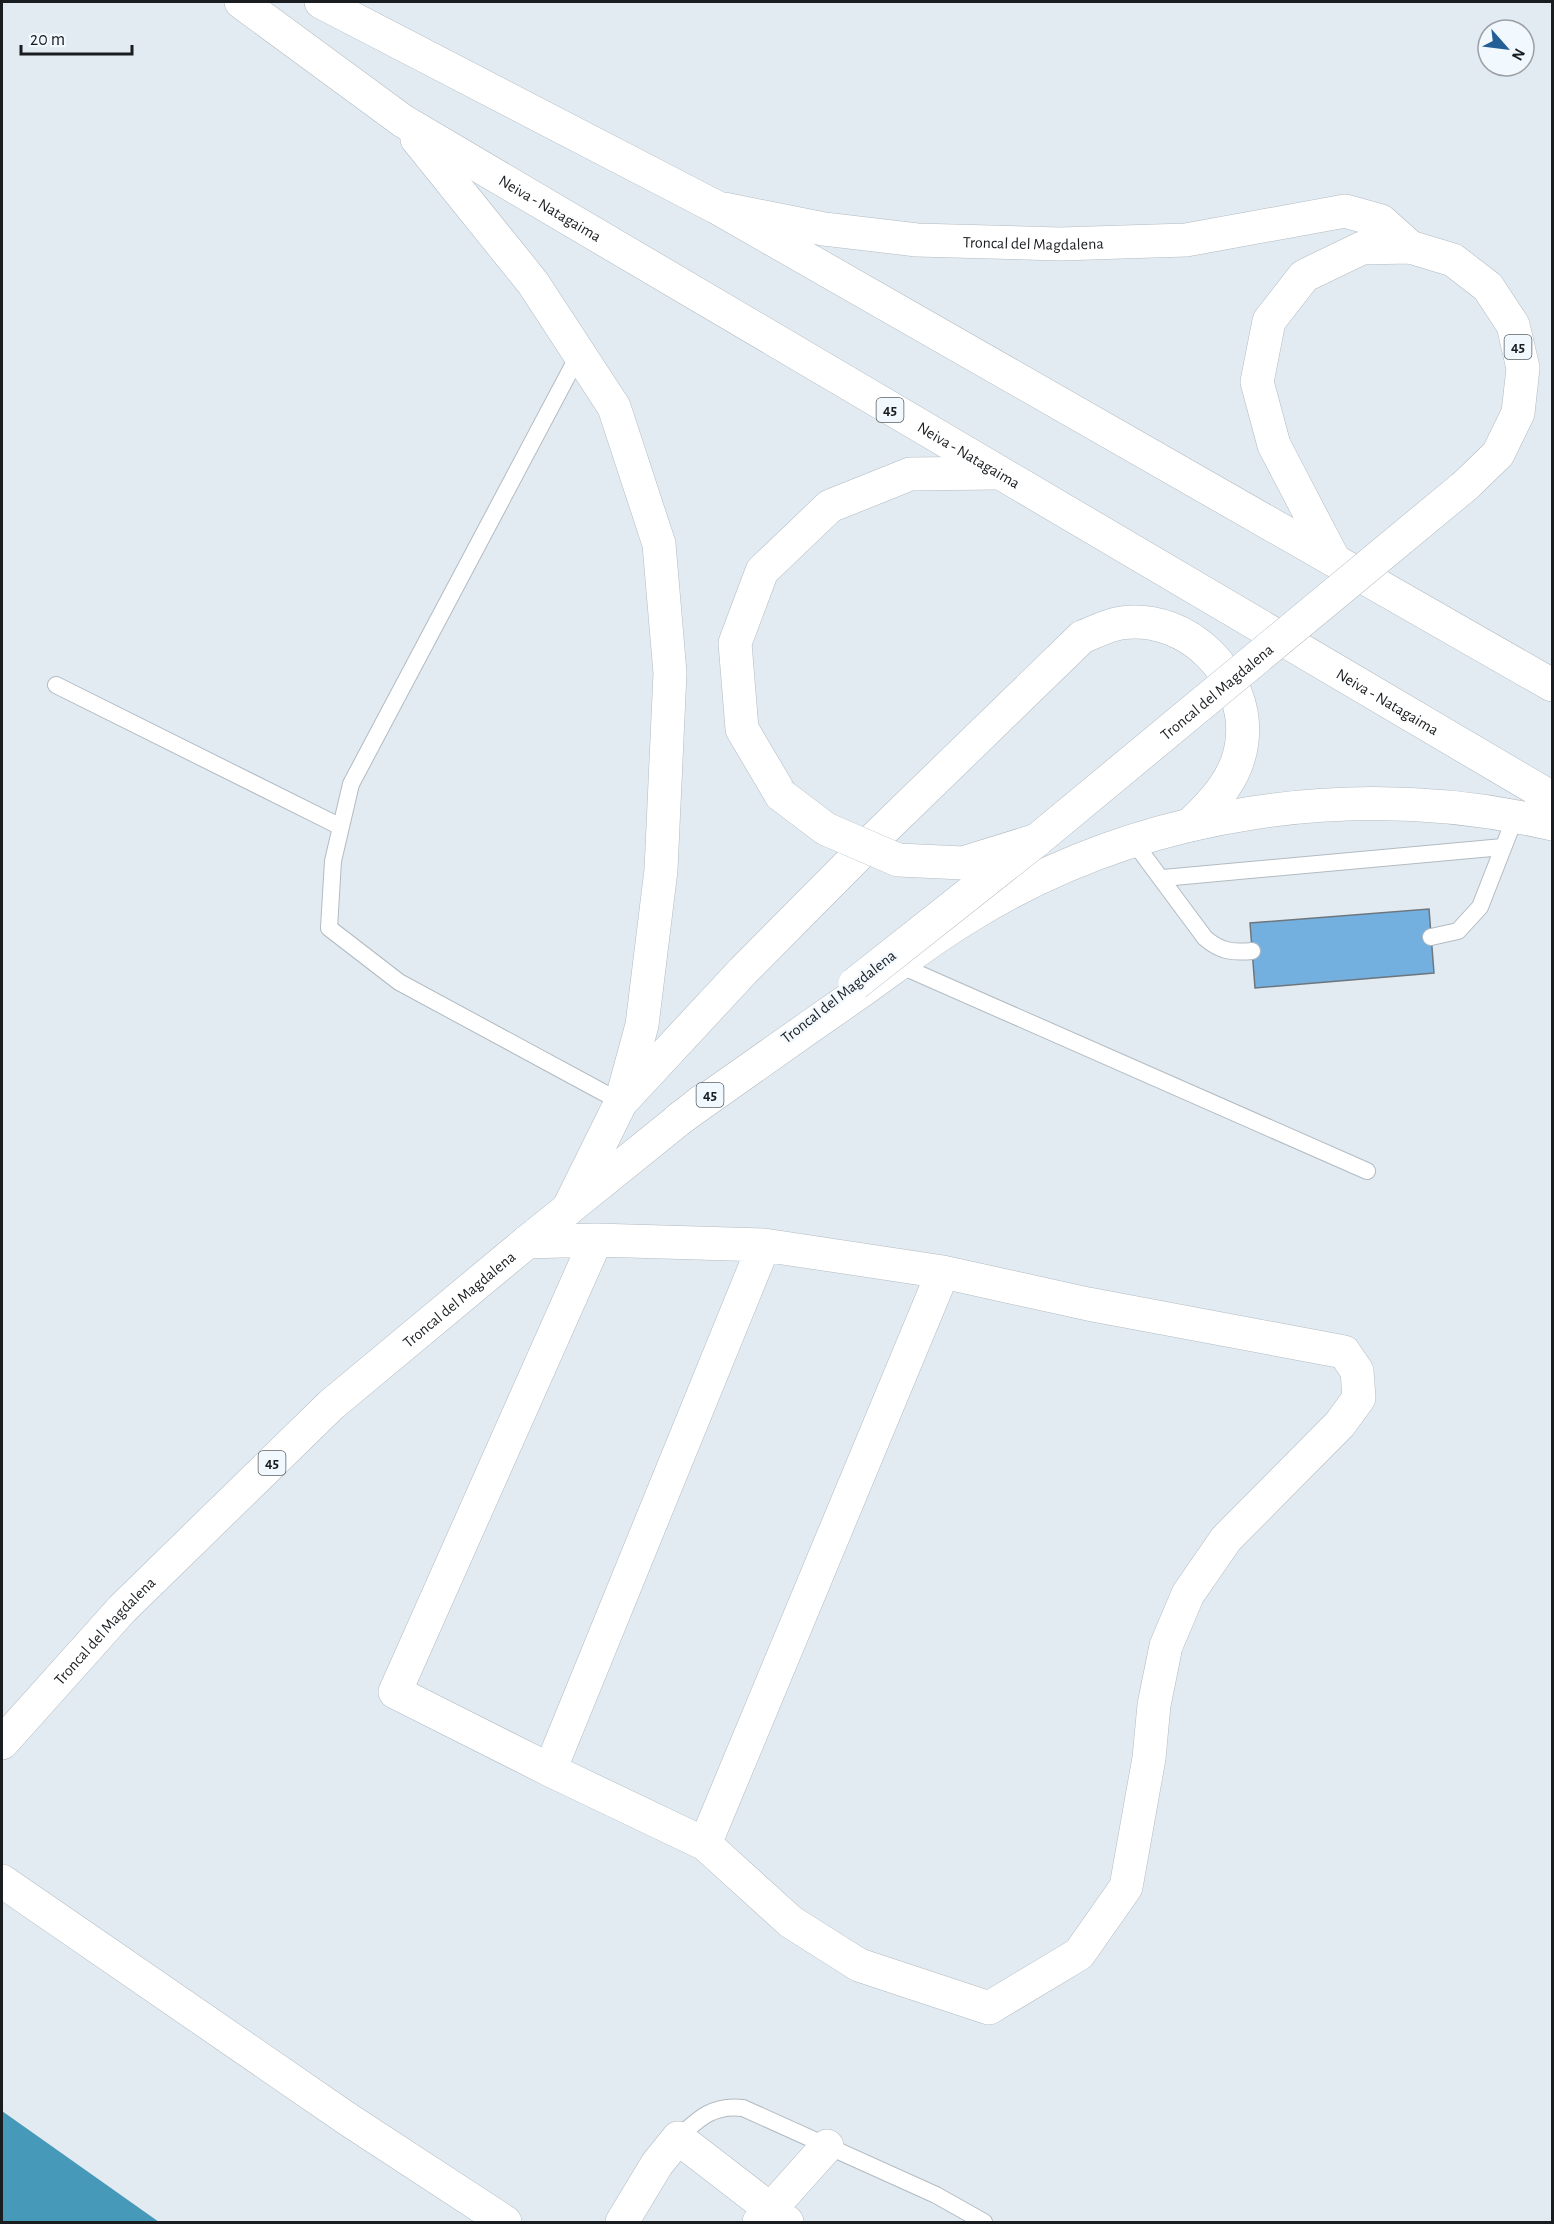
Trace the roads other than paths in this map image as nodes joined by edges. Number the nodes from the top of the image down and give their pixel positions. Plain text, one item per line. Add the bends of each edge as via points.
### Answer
1 (242, 2) edge
2 (321, 2) edge
3 (403, 121) junction
4 (716, 207) junction
5 (1410, 247) junction
6 (579, 354) junction
7 (997, 473) junction
8 (1334, 560) junction
9 (56, 685) dead end
10 (1552, 685) edge
11 (1552, 798) edge
12 (1516, 815) junction
13 (1552, 824) edge
14 (1190, 825) junction
15 (341, 827) junction
16 (1037, 840) junction
17 (1133, 841) junction
18 (1503, 848) junction
19 (1163, 878) junction
20 (1431, 937) dead end
21 (1252, 951) dead end
22 (899, 964) junction
23 (621, 1101) junction
24 (678, 1119) junction
25 (1367, 1171) dead end
26 (568, 1209) junction
27 (596, 1240) junction
28 (526, 1242) junction
29 (764, 1245) junction
30 (942, 1272) junction
31 (2, 1743) edge
32 (550, 1770) junction
33 (705, 1844) junction
34 (2, 1881) edge
35 (678, 2138) junction
36 (827, 2146) junction
37 (772, 2218) edge
38 (505, 2223) edge
39 (622, 2223) edge
40 (984, 2223) edge

1 - 3 main road, Neiva - Natagaima / 45
2 - 4 main road, 45
3 - 6 main road via 533,283
3 - 7 main road, Neiva - Natagaima / 45
4 - 5 main road, Troncal del Magdalena / 45 via 824,229 917,240 1060,244 1186,240 1345,211 1381,221
4 - 8 main road, 45
5 - 8 main road, Troncal del Magdalena / 45 via 1362,248 1304,276 1269,321 1257,382 1274,445
5 - 16 main road, Troncal del Magdalena / 45, bridge via 1453,260 1488,287 1513,325 1523,368 1518,413 1498,454 1466,485
6 - 15 lane via 351,784
6 - 23 main road via 614,407 659,544 670,673 661,870 642,1025
7 - 11 main road, Neiva - Natagaima / 45
7 - 16 main road, bridge via 910,474 830,506 762,571 735,643 742,729 781,795 826,830 898,860 963,863
8 - 10 main road, 45
9 - 15 lane
12 - 13 main road
12 - 14 main road via 1386,802 1299,807
12 - 18 lane
14 - 17 main road
14 - 23 main road via 1218,799 1232,775 1242,741 1240,707 1221,665 1194,640 1171,628 1148,623 1121,623 1082,637 876,836
15 - 23 lane via 333,861 329,928 399,982
16 - 24 main road, Troncal del Magdalena / 45, bridge
17 - 19 lane
17 - 22 main road via 1051,873 972,914
18 - 19 lane
18 - 20 lane via 1480,908 1458,931
19 - 21 lane via 1216,948 1231,953
22 - 24 main road
22 - 25 lane
23 - 26 main road
24 - 26 main road, Troncal del Magdalena / 45
26 - 28 main road, Troncal del Magdalena / 45
27 - 28 main road
27 - 29 main road
27 - 32 main road via 395,1692
28 - 31 main road, Troncal del Magdalena / 45 via 331,1405 122,1609
29 - 30 main road
29 - 32 main road
30 - 33 main road
30 - 33 main road via 1344,1352 1358,1371 1359,1398 1340,1424 1226,1539 1188,1594 1166,1646 1126,1887 1079,1954 989,2008 859,1965 791,1922
32 - 33 main road
34 - 38 main road
35 - 36 lane via 709,2112 729,2106 743,2108
35 - 37 main road
35 - 39 main road via 657,2163
36 - 37 main road
36 - 40 lane via 936,2196

